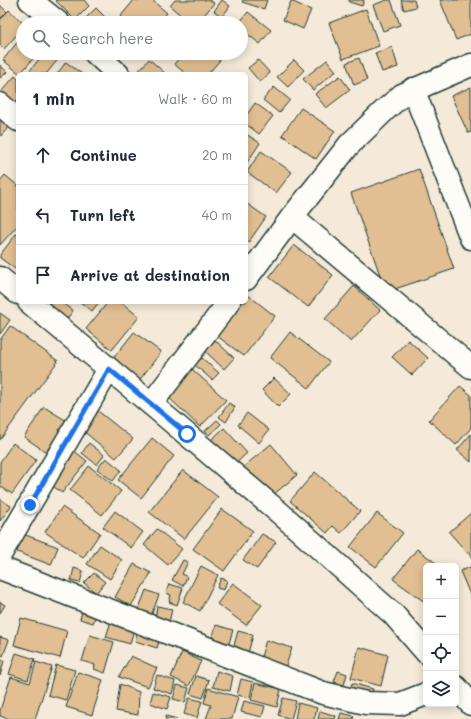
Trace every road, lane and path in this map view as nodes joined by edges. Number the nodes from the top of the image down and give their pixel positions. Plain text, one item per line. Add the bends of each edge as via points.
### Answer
1 (30, 0) edge
2 (50, 16) edge
3 (103, 60) edge
4 (471, 65) edge
5 (116, 72) edge
6 (413, 89) junction
7 (0, 104) edge
8 (16, 118) edge
9 (292, 216) junction
10 (471, 238) edge
11 (248, 275) edge
12 (0, 278) edge
13 (16, 291) edge
14 (31, 304) edge
15 (227, 304) edge
16 (471, 367) edge
17 (109, 369) junction
18 (151, 404) junction
19 (0, 555) edge
20 (0, 568) edge
21 (423, 649) edge
22 (459, 690) edge
23 (423, 695) edge
24 (471, 704) edge

1 - 2 street
3 - 5 street
4 - 6 street
6 - 9 street via 402,95 349,145
6 - 10 street
7 - 8 street
9 - 11 street
9 - 16 street
12 - 13 street
14 - 17 street
15 - 18 street
17 - 18 street
17 - 19 street
18 - 21 street via 281,514 394,615
20 - 23 street via 322,693 366,703 400,704
22 - 24 street

